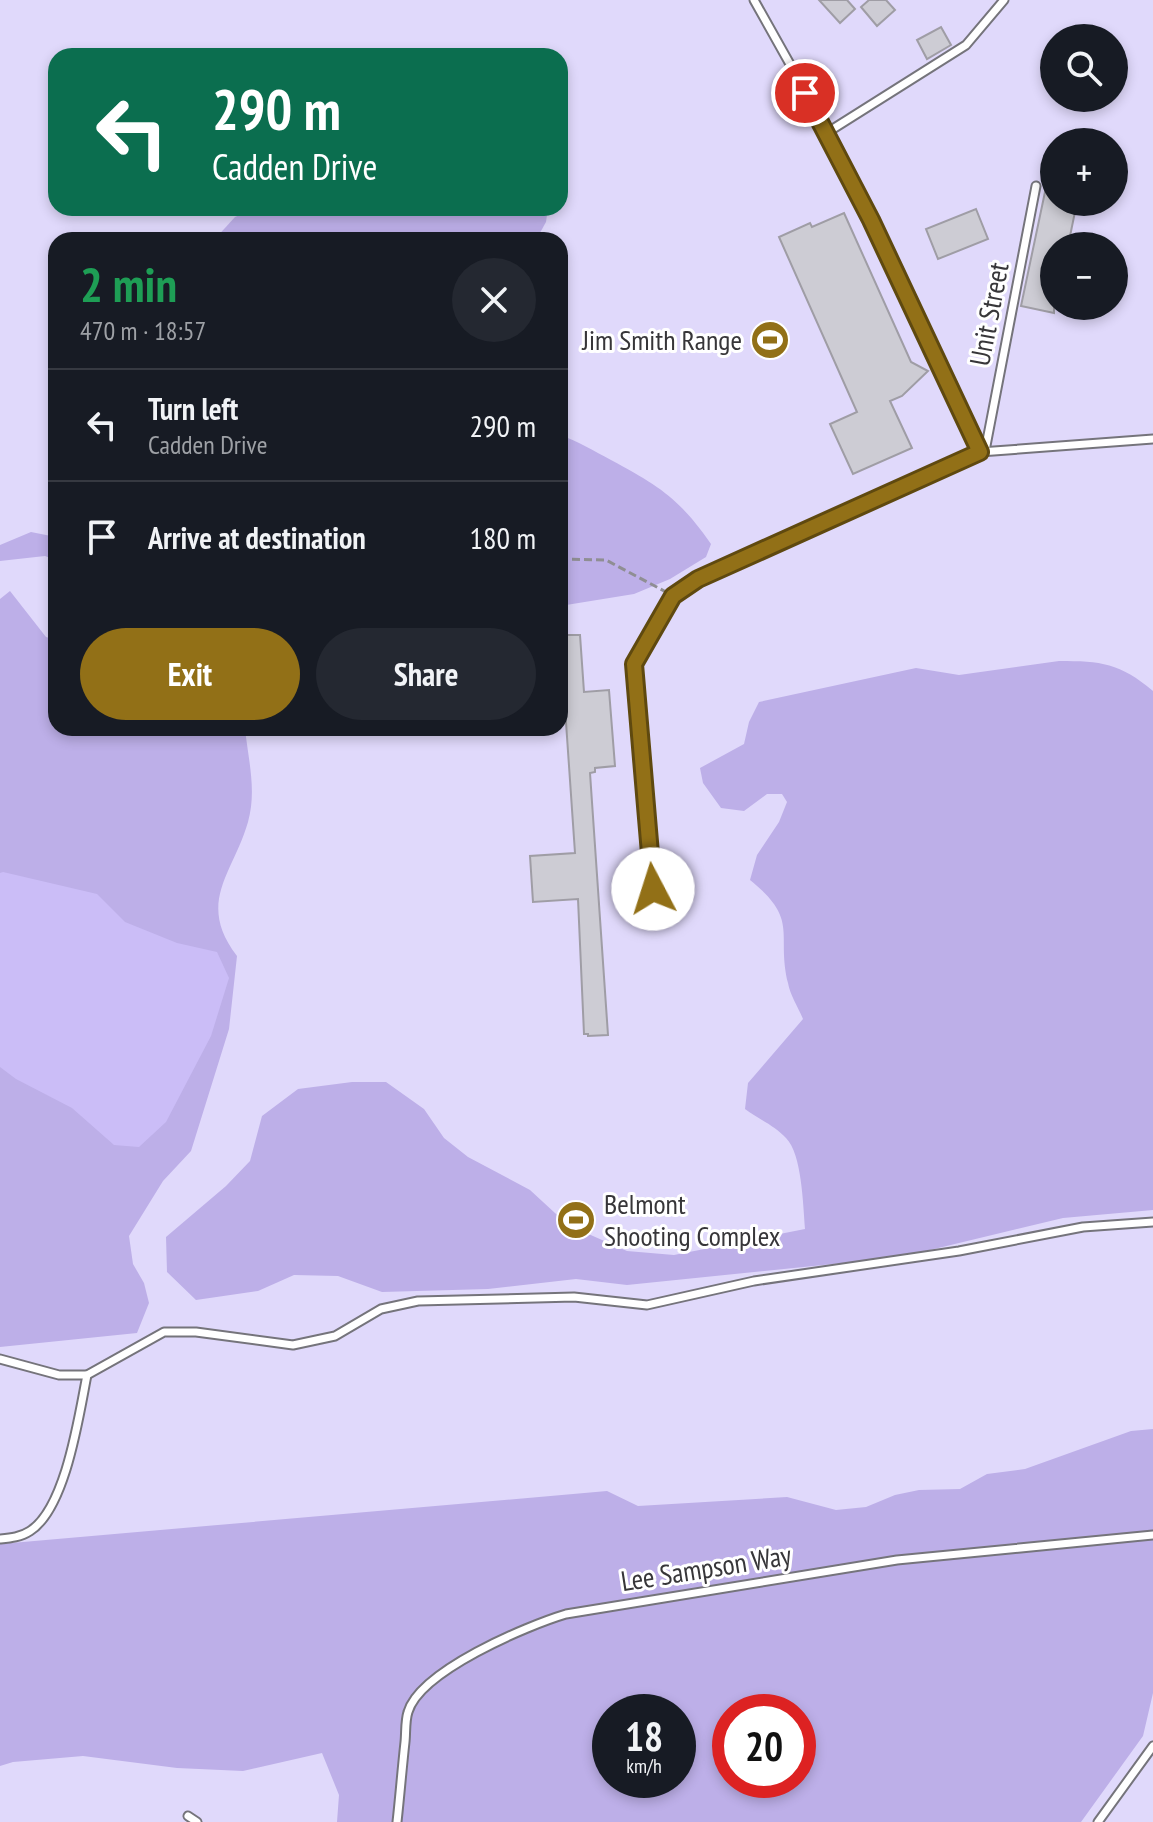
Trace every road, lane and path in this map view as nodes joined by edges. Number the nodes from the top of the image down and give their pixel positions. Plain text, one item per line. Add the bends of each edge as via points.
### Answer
1 (754, 0) edge
2 (1004, 0) edge
3 (828, 132) junction
4 (1036, 186) dead end
5 (1153, 439) edge
6 (982, 452) junction
7 (568, 559) edge
8 (673, 596) junction
9 (653, 889) dead end
10 (1153, 1222) edge
11 (0, 1359) edge
12 (87, 1375) junction
13 (1153, 1535) edge
14 (0, 1539) edge
15 (1153, 1746) edge
16 (188, 1816) dead end
17 (197, 1822) edge
18 (397, 1822) edge
19 (1098, 1822) edge

1 - 3 lane
2 - 3 lane via 966,45
3 - 6 lane
4 - 6 lane, Unit Street
5 - 6 lane
6 - 8 lane via 698,579
7 - 8 path via 606,560
8 - 9 lane via 634,664
10 - 12 lane via 1083,1227 754,1281 647,1305 574,1297 418,1301 381,1309 335,1336 293,1345 164,1332
11 - 12 lane via 59,1375
12 - 14 lane via 68,1470 31,1531
13 - 18 lane, Lee Sampson Way via 897,1560 540,1622 498,1641 419,1691 408,1711
15 - 19 lane
16 - 17 lane

